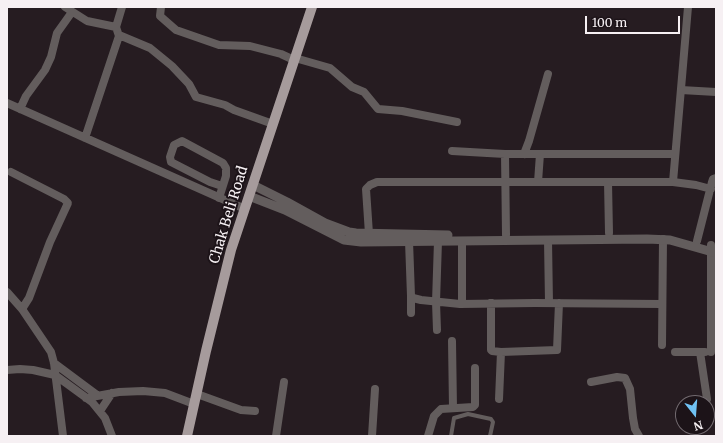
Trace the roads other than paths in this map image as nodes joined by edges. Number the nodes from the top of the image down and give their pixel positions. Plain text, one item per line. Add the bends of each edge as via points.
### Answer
1 (65, 7) edge
2 (122, 7) edge
3 (161, 7) edge
4 (312, 7) edge
5 (688, 7) edge
6 (72, 12) junction
7 (118, 31) junction
8 (295, 59) junction
9 (548, 74) dead end
10 (681, 90) junction
11 (716, 92) edge
12 (7, 103) edge
13 (20, 109) junction
14 (457, 122) dead end
15 (273, 124) junction
16 (85, 138) junction
17 (452, 151) dead end
18 (505, 154) junction
19 (524, 154) junction
20 (540, 154) junction
21 (675, 154) junction
22 (11, 172) dead end
23 (716, 178) edge
24 (506, 182) junction
25 (538, 182) junction
26 (608, 182) junction
27 (673, 182) junction
28 (253, 185) junction
29 (222, 186) junction
30 (711, 189) junction
31 (249, 196) junction
32 (219, 198) junction
33 (245, 209) junction
34 (609, 233) junction
35 (369, 234) junction
36 (506, 235) junction
37 (529, 238) junction
38 (663, 239) junction
39 (548, 240) junction
40 (409, 241) junction
41 (438, 241) junction
42 (462, 241) junction
43 (697, 241) junction
44 (714, 249) edge
45 (7, 292) edge
46 (411, 296) junction
47 (436, 302) junction
48 (491, 303) junction
49 (549, 303) junction
50 (559, 303) junction
51 (462, 304) junction
52 (662, 304) junction
53 (22, 309) junction
54 (714, 309) edge
55 (411, 313) dead end
56 (437, 330) dead end
57 (452, 341) dead end
58 (662, 345) dead end
59 (501, 352) junction
60 (675, 352) dead end
61 (700, 352) junction
62 (714, 352) edge
63 (54, 363) junction
64 (475, 368) dead end
65 (7, 370) edge
66 (68, 374) junction
67 (55, 376) junction
68 (76, 379) junction
69 (63, 382) junction
70 (284, 382) dead end
71 (591, 382) dead end
72 (71, 387) junction
73 (375, 390) dead end
74 (112, 393) junction
75 (97, 395) junction
76 (706, 395) edge
77 (86, 398) junction
78 (196, 399) junction
79 (499, 399) dead end
80 (453, 408) junction
81 (100, 411) junction
82 (255, 411) dead end
83 (63, 436) edge
84 (112, 436) edge
85 (187, 436) edge
86 (276, 436) edge
87 (372, 436) edge
88 (428, 436) edge
89 (451, 436) edge
90 (490, 436) edge
91 (638, 436) edge

1 - 6 street
2 - 7 street
3 - 8 street via 160,16 176,30 219,45 250,46
4 - 8 main road, Chak Beli Road
5 - 10 street
6 - 7 street via 87,21
6 - 13 street via 57,33 45,70 28,92
7 - 15 street via 150,48 172,66 189,84 196,97 225,105
7 - 16 street via 120,38
8 - 14 street via 330,68 352,87 364,92 378,109
8 - 15 main road, Chak Beli Road
9 - 19 street
10 - 11 street
10 - 21 street
12 - 13 street
13 - 16 street
15 - 28 main road, Chak Beli Road
16 - 32 street
17 - 18 street
18 - 19 street
18 - 24 street
19 - 20 street
20 - 21 street
20 - 25 street
21 - 27 street
22 - 53 street via 68,203 29,298
23 - 30 street via 713,179
24 - 25 street
24 - 35 street via 377,182 366,189
24 - 36 street
25 - 26 street
26 - 27 street
26 - 34 street
27 - 30 street
28 - 31 main road, Chak Beli Road
28 - 35 street via 330,225 356,234
29 - 29 street via 226,172 223,163 182,141 174,145 171,162
29 - 32 street
30 - 43 street
31 - 33 main road, Chak Beli Road
31 - 40 street via 285,210 344,240
32 - 33 street
33 - 78 main road, Chak Beli Road via 231,250
34 - 37 street
34 - 43 street via 663,234
35 - 36 street
36 - 37 street
37 - 39 street
37 - 42 street
38 - 39 street
38 - 44 street
38 - 52 street
39 - 49 street
40 - 41 street
40 - 46 street
41 - 42 street
41 - 47 street
42 - 51 street
43 - 44 street
44 - 54 street
45 - 53 street
46 - 47 street
46 - 55 street
47 - 51 street
47 - 56 street
48 - 49 street
48 - 51 street
48 - 59 street via 491,350
49 - 50 street
50 - 52 street
50 - 59 street via 557,350
52 - 58 street
53 - 63 street via 51,352
54 - 62 street
57 - 80 street
59 - 79 street
60 - 61 street
61 - 62 street
61 - 76 street
63 - 66 street
63 - 67 street
64 - 80 street via 475,405
65 - 67 street via 33,370
66 - 68 street
66 - 69 street
67 - 69 street
67 - 83 street
68 - 72 street via 71,381
68 - 75 street
69 - 72 street
70 - 86 street
71 - 91 street via 625,378 630,389
72 - 77 street
73 - 87 street
74 - 75 street
74 - 78 street via 143,391
74 - 81 street
75 - 77 street
77 - 81 street
78 - 82 street
78 - 85 main road, Chak Beli Road
80 - 88 street via 441,409 434,416
81 - 84 street
89 - 90 lane via 454,418 468,414 491,419 493,422

